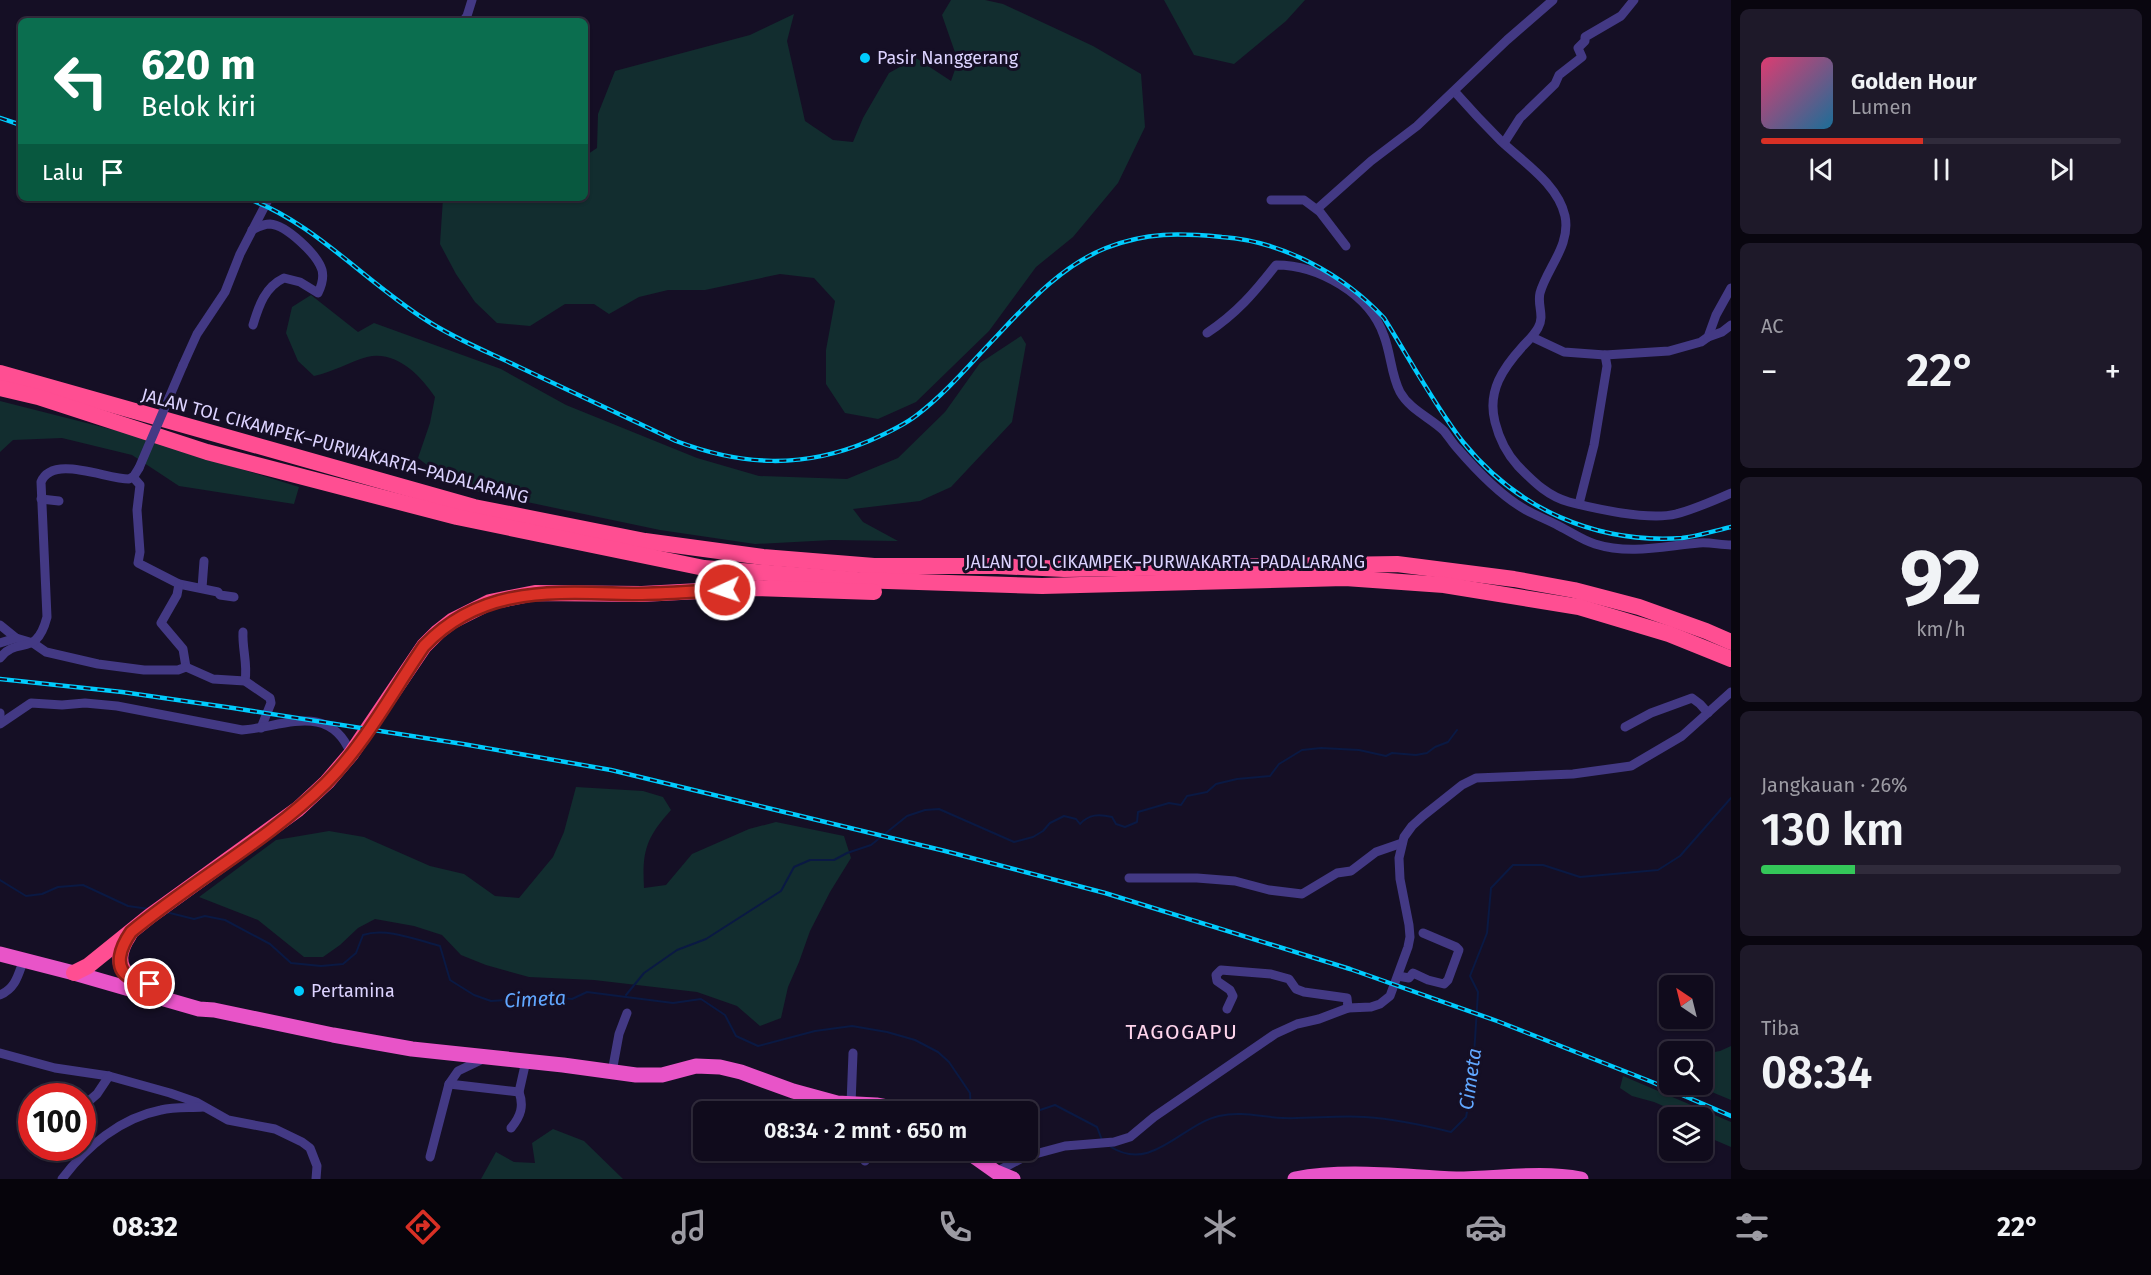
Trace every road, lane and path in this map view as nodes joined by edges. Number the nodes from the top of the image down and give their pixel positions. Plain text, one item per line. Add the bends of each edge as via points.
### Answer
1 (472, 0) edge
2 (1553, 0) edge
3 (1634, 0) edge
4 (465, 18) edge
5 (1455, 92) junction
6 (1504, 143) junction
7 (1271, 200) dead end
8 (267, 201) edge
9 (1317, 209) junction
10 (252, 230) junction
11 (1346, 246) dead end
12 (1731, 288) edge
13 (253, 325) dead end
14 (1731, 325) edge
15 (1207, 333) dead end
16 (1532, 337) junction
17 (1708, 337) junction
18 (1605, 356) junction
19 (0, 372) edge
20 (0, 388) edge
21 (133, 477) junction
22 (1731, 493) edge
23 (41, 499) junction
24 (59, 501) dead end
25 (1579, 504) junction
26 (1731, 545) edge
27 (204, 561) dead end
28 (972, 583) junction
29 (179, 584) junction
30 (202, 588) junction
31 (234, 597) dead end
32 (0, 625) edge
33 (243, 632) dead end
34 (16, 638) junction
35 (1731, 642) edge
36 (0, 643) edge
37 (33, 643) junction
38 (0, 658) edge
39 (1731, 658) edge
40 (186, 668) junction
41 (245, 681) junction
42 (1731, 692) edge
43 (1708, 713) junction
44 (0, 724) edge
45 (1625, 727) dead end
46 (261, 728) junction
47 (351, 754) junction
48 (1402, 843) junction
49 (1129, 878) dead end
50 (131, 932) junction
51 (1423, 933) dead end
52 (0, 945) edge
53 (0, 954) edge
54 (24, 959) junction
55 (81, 969) junction
56 (1398, 976) junction
57 (131, 978) junction
58 (0, 995) edge
59 (1348, 1008) junction
60 (1227, 1009) dead end
61 (214, 1010) junction
62 (627, 1013) dead end
63 (0, 1053) edge
64 (853, 1053) dead end
65 (485, 1058) junction
66 (526, 1061) junction
67 (612, 1072) junction
68 (109, 1076) junction
69 (449, 1084) junction
70 (519, 1092) junction
71 (96, 1095) edge
72 (830, 1101) edge
73 (851, 1101) edge
74 (203, 1107) junction
75 (512, 1128) dead end
76 (430, 1157) dead end
77 (980, 1161) edge
78 (996, 1173) junction
79 (62, 1179) edge
80 (316, 1179) edge
81 (1013, 1179) edge
82 (1295, 1179) edge
83 (1581, 1179) edge

1 - 4 street
2 - 5 street
3 - 6 street via 1621,16 1585,36 1578,48 1582,57 1558,75 1556,84 1520,118
5 - 6 street
5 - 9 street
6 - 16 street via 1542,179 1565,217 1558,255 1539,296 1542,318
7 - 9 street via 1304,200
8 - 10 street
9 - 11 street
10 - 13 street via 266,224 287,231 311,252 322,268 323,281 318,292 285,278 271,285
10 - 21 street, bridge via 225,292 197,334
12 - 17 street
14 - 17 street
15 - 26 street via 1248,301 1276,265 1308,269 1334,282 1367,307 1381,328 1400,393 1525,509 1579,538 1610,548
16 - 18 street via 1564,352
16 - 25 street via 1510,362 1492,396 1498,434 1512,459 1540,489
17 - 18 street via 1669,351
18 - 25 street via 1607,366 1594,445
19 - 35 highway, JALAN TOL CIKAMPEK–PURWAKARTA–PADALARANG via 474,507 645,541 763,557 874,566 1064,569 1397,564 1574,590 1639,607
20 - 28 highway, JALAN TOL CIKAMPEK–PURWAKARTA–PADALARANG via 207,452 457,517 704,568 857,580
21 - 23 street via 56,469 42,479
21 - 29 street via 140,485 138,563
22 - 25 street via 1671,515 1633,515
23 - 24 street
23 - 37 street via 47,617 43,632
27 - 30 street
28 - 39 highway, JALAN TOL CIKAMPEK–PURWAKARTA–PADALARANG via 1042,586 1345,578 1444,585 1578,607 1669,634
28 - 47 highway via 921,592 758,588 642,594 535,593 490,602 452,621 424,646
29 - 30 street
29 - 40 street via 161,623 183,649
30 - 31 street
32 - 34 street
33 - 41 street
34 - 36 street
34 - 37 street
37 - 38 street
37 - 40 street via 65,658 98,664 144,670
40 - 41 street via 213,679
41 - 46 street via 270,698
42 - 43 street
43 - 45 street via 1696,700 1689,699
43 - 48 street via 1682,736 1630,766 1574,774 1476,778 1412,826
44 - 46 street via 31,703 86,703 242,730
46 - 47 street via 293,720 319,722 335,729
47 - 50 highway via 298,809
48 - 49 street via 1376,852 1351,871 1337,873 1302,894 1234,881
48 - 56 street via 1400,879 1410,937
50 - 55 highway
50 - 57 highway via 120,958 123,970
51 - 56 street via 1459,951 1448,980 1444,984 1413,973 1409,978
52 - 55 highway
53 - 54 highway
54 - 55 highway
54 - 58 street via 15,985
55 - 57 highway
55 - 61 highway via 199,1009
56 - 59 street via 1390,996 1380,1004
57 - 61 highway
59 - 60 street via 1347,998 1304,992 1289,980 1271,974 1221,970 1217,981 1233,996
59 - 78 street via 1275,1034 1130,1137 1065,1146 1024,1157
61 - 65 highway via 370,1043
62 - 67 street
63 - 68 street via 55,1068
64 - 73 street
65 - 66 highway
65 - 69 street via 463,1067
66 - 67 highway
66 - 70 street
67 - 72 highway via 649,1076 696,1066 720,1067
68 - 71 street
68 - 74 street via 188,1098
69 - 70 street
69 - 76 street
70 - 75 street via 521,1114
74 - 79 street via 161,1109 128,1121 90,1147
74 - 80 street via 228,1120 275,1129 302,1142 315,1157
77 - 78 highway
78 - 81 highway
82 - 83 highway via 1317,1175

